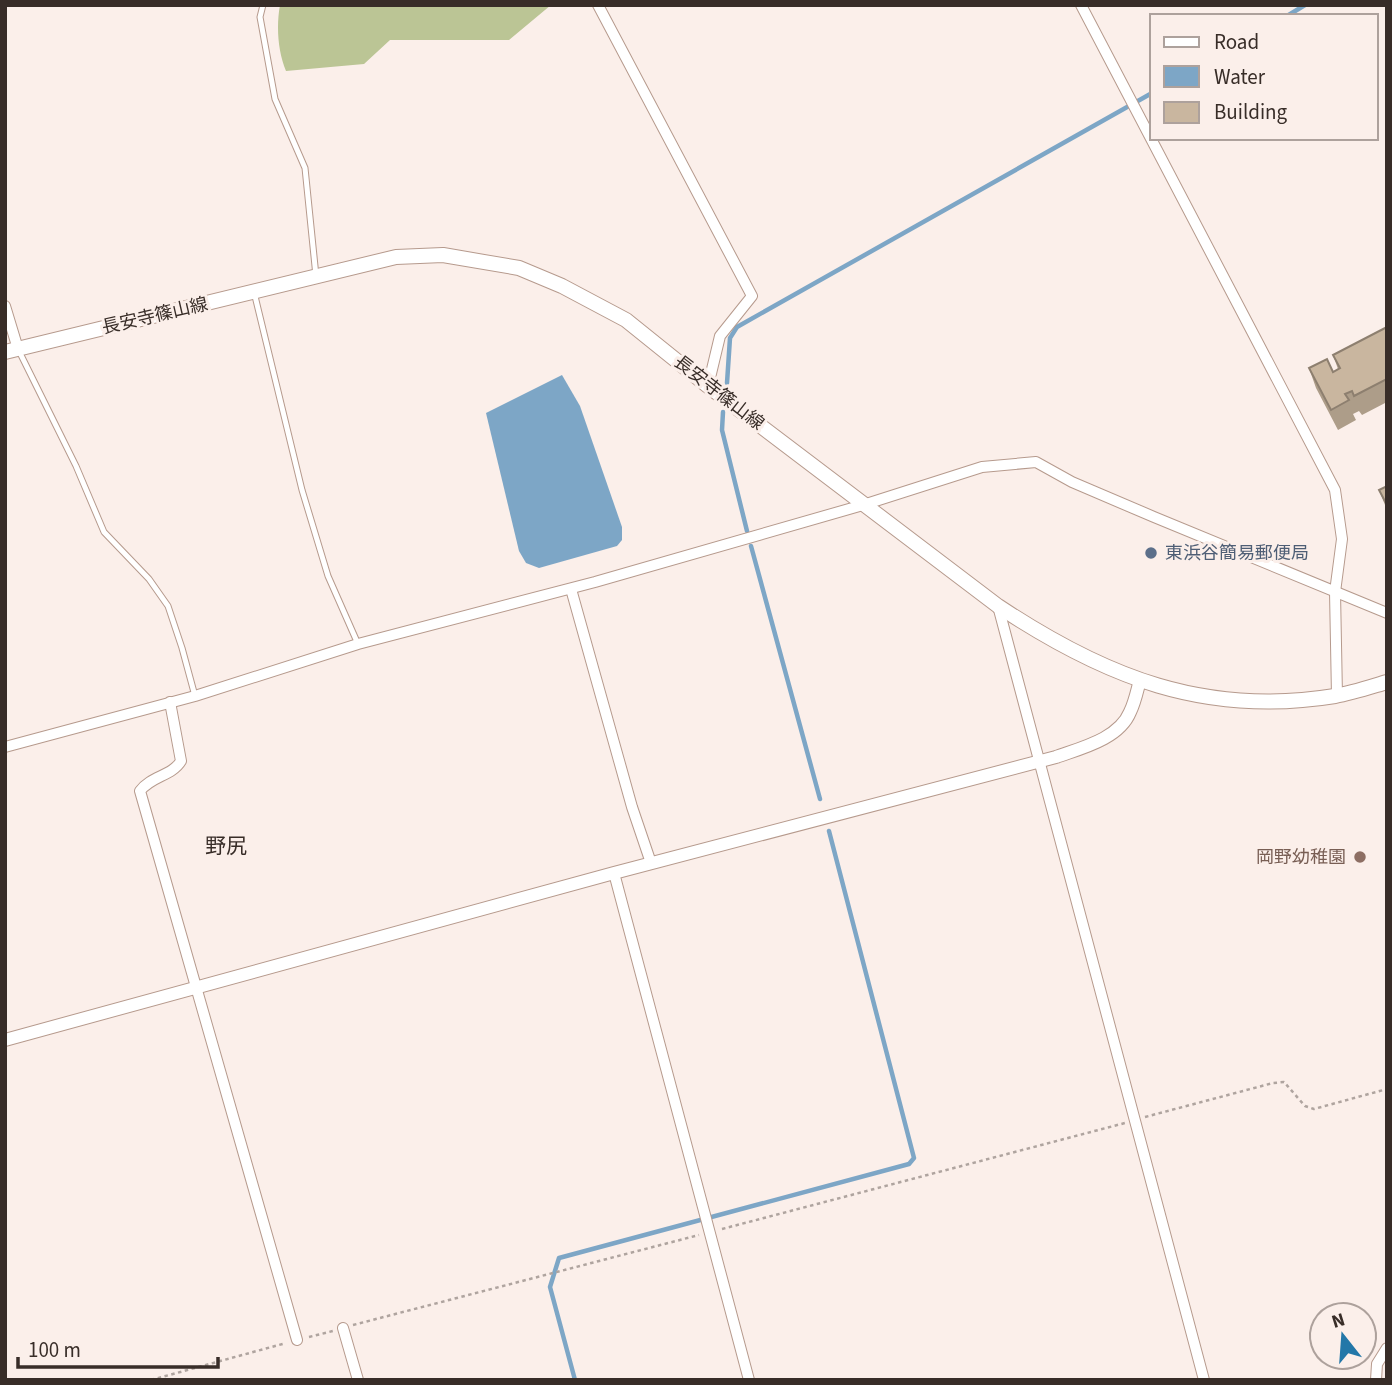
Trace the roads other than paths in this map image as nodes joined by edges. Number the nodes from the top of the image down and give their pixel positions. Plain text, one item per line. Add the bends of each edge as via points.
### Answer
1 (263, 5) edge
2 (612, 5) edge
3 (1082, 5) edge
4 (600, 8) edge
5 (1150, 135) edge
6 (1152, 140) edge
7 (316, 276) junction
8 (254, 292) junction
9 (5, 306) edge
10 (11, 350) edge
11 (708, 386) junction
12 (863, 505) junction
13 (571, 589) junction
14 (1335, 592) junction
15 (998, 606) junction
16 (1387, 613) edge
17 (358, 644) junction
18 (1140, 680) junction
19 (1387, 682) edge
20 (195, 696) junction
21 (1337, 696) junction
22 (170, 702) junction
23 (5, 747) edge
24 (1041, 761) junction
25 (651, 863) junction
26 (614, 873) junction
27 (197, 987) junction
28 (5, 1040) edge
29 (343, 1328) dead end
30 (297, 1340) dead end
31 (1387, 1348) edge
32 (358, 1380) edge
33 (749, 1380) edge
34 (1204, 1380) edge
35 (1376, 1380) edge

1 - 7 lane via 260,16 275,99 304,168
2 - 4 street
3 - 5 street
4 - 11 street via 752,296 720,336
6 - 14 street via 1335,490 1342,539
7 - 8 main road, 長安寺篠山線
7 - 11 main road, 長安寺篠山線 via 396,257 443,255 519,268 626,320
8 - 10 main road, 長安寺篠山線
8 - 17 lane via 302,490 328,576
9 - 10 street
10 - 20 lane via 76,466 104,532 149,579 167,606
11 - 12 main road, 長安寺篠山線
12 - 13 street
12 - 14 street via 982,467 1036,462 1072,482
12 - 15 main road, 長安寺篠山線
13 - 17 street
13 - 25 street
14 - 16 street
14 - 21 street
15 - 18 main road, 長安寺篠山線 via 1091,662
15 - 24 street
17 - 20 street
18 - 21 main road, 長安寺篠山線 via 1182,693 1254,703
18 - 24 street via 1130,714 1118,729 1092,744
19 - 21 main road, 長安寺篠山線
20 - 22 street
22 - 23 street
22 - 27 street via 181,761 140,791
24 - 25 street
24 - 34 street
25 - 26 street
26 - 27 street
26 - 33 street
27 - 28 street
27 - 30 street
29 - 32 street
31 - 35 street via 1377,1364

